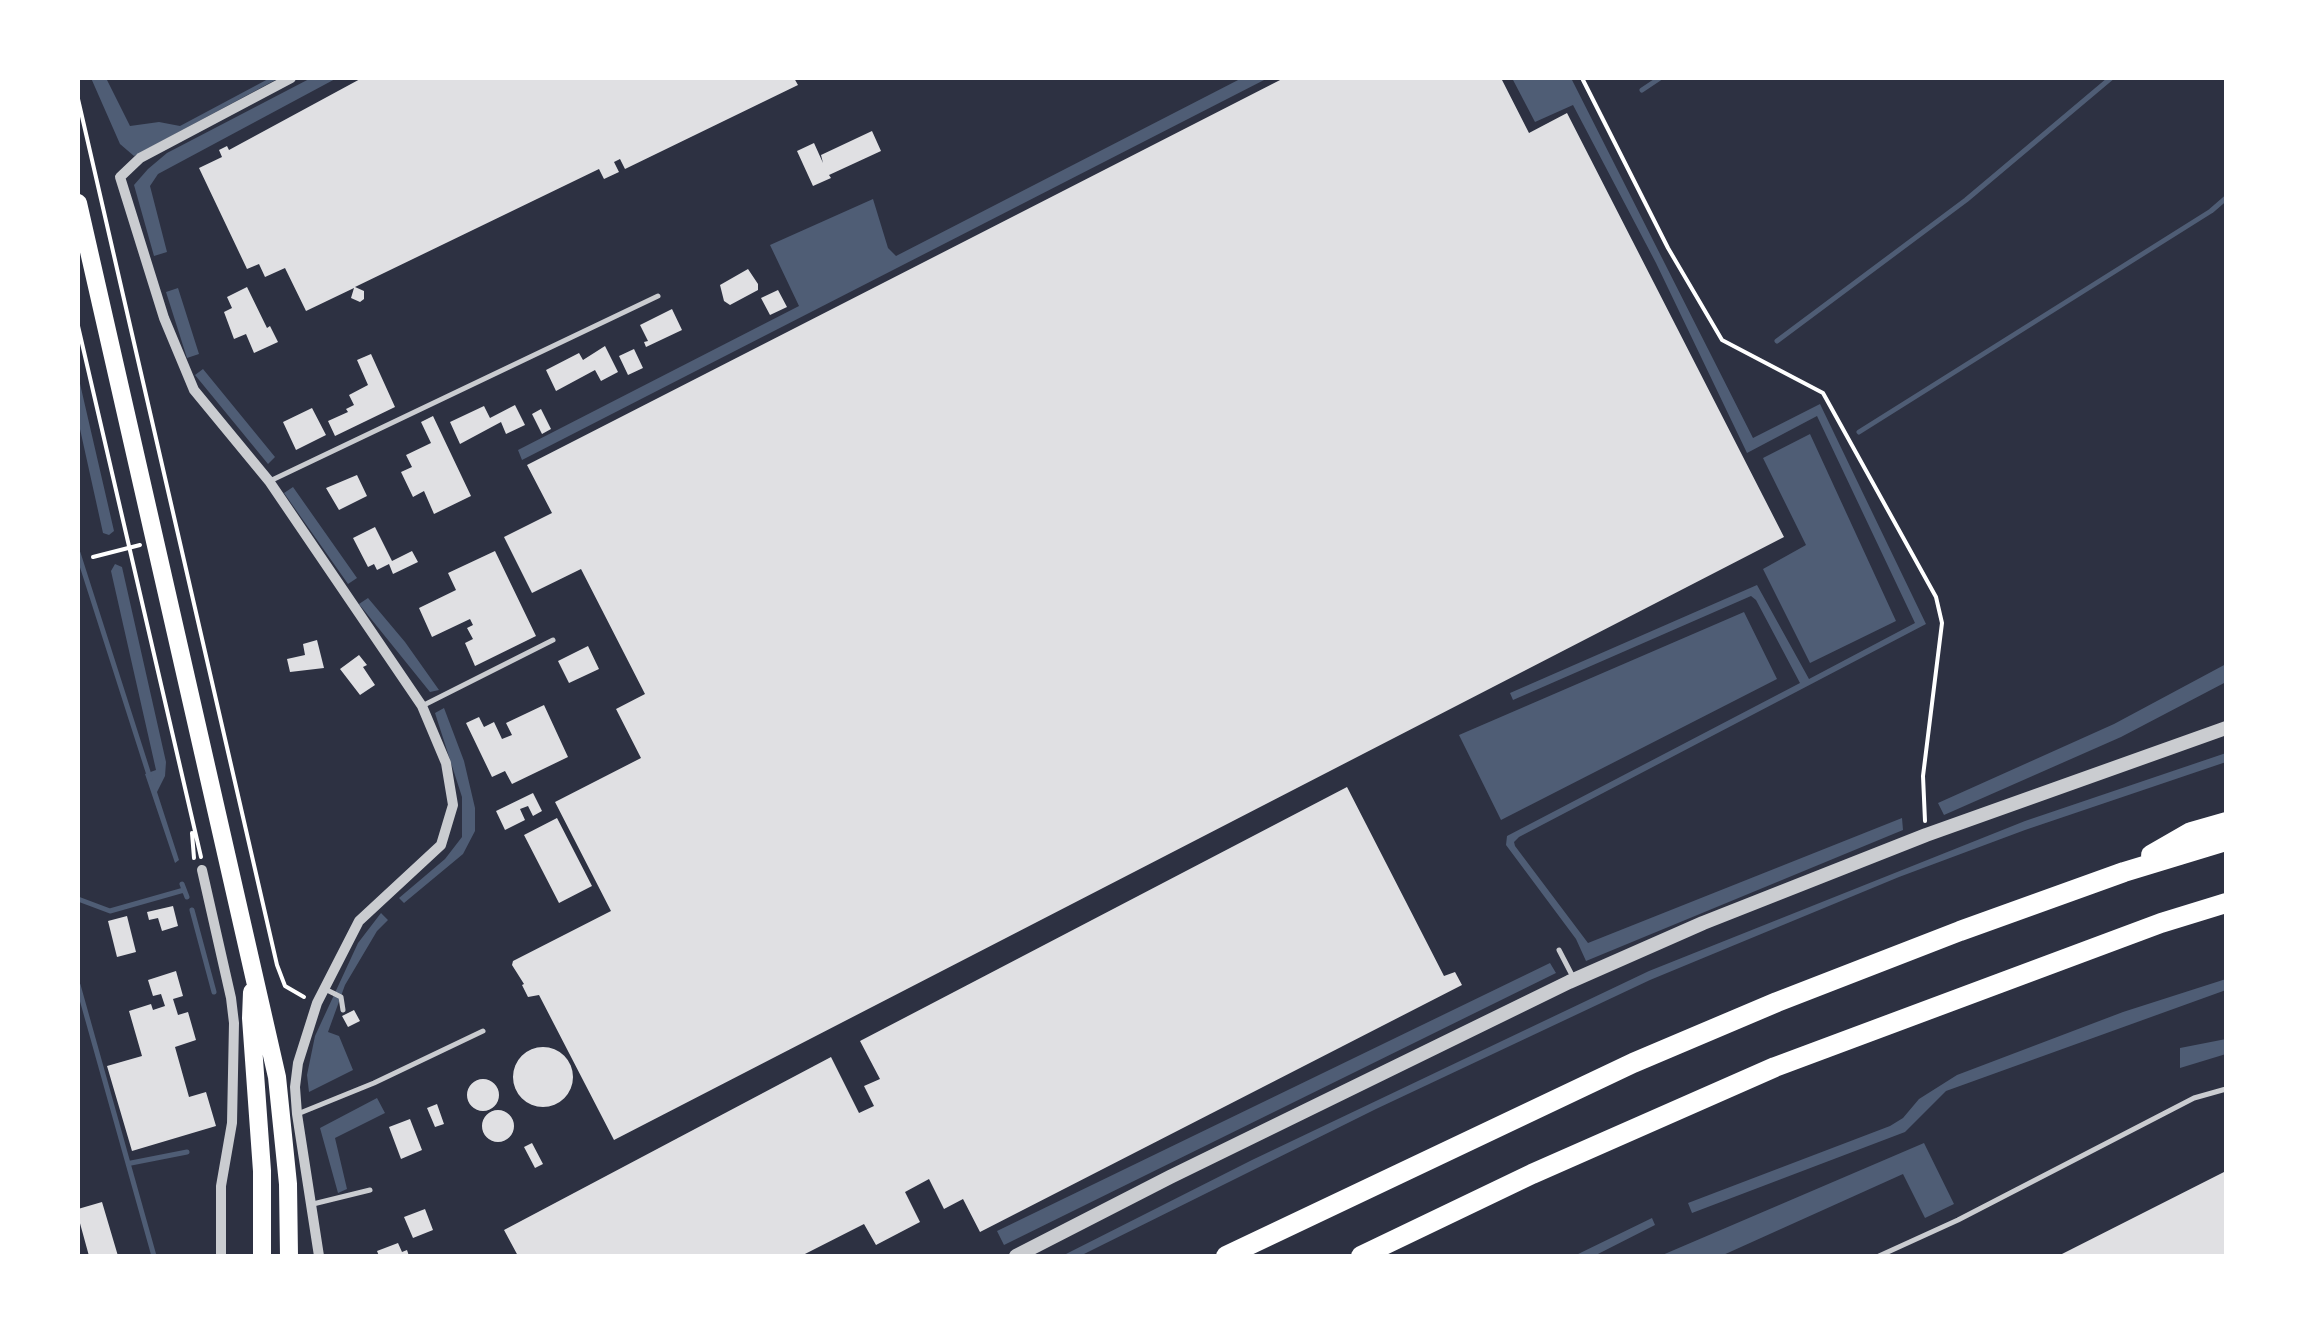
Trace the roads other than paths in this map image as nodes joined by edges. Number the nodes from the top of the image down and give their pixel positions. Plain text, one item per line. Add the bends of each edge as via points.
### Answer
1 (290, 78) edge
2 (78, 203) edge
3 (658, 296) dead end
4 (269, 482) junction
5 (553, 640) dead end
6 (422, 706) junction
7 (2226, 728) edge
8 (2226, 822) edge
9 (2226, 841) edge
10 (202, 870) road end
11 (2124, 872) junction
12 (2226, 903) edge
13 (2226, 912) edge
14 (2161, 923) junction
15 (1559, 950) dead end
16 (253, 972) junction
17 (1574, 980) junction
18 (329, 991) junction
19 (343, 1010) dead end
20 (482, 1031) dead end
21 (2226, 1089) edge
22 (297, 1114) junction
23 (370, 1190) dead end
24 (310, 1204) junction
25 (221, 1256) edge
26 (262, 1256) edge
27 (290, 1256) edge
28 (319, 1256) edge
29 (1016, 1256) edge
30 (1226, 1256) edge
31 (1361, 1256) edge
32 (1880, 1256) edge

1 - 4 street via 140,158 120,177 194,390
2 - 16 main road
3 - 4 lane
4 - 6 street
5 - 6 lane
6 - 18 street via 446,763 453,805 441,845 359,921
7 - 17 street via 1926,835
8 - 11 highway via 2191,832
9 - 11 highway
10 - 25 street via 234,1023
11 - 30 highway via 1651,1056
12 - 14 highway
13 - 14 highway
14 - 31 highway via 1775,1067
15 - 17 lane
16 - 26 main road
16 - 27 main road via 283,1120
17 - 29 street
18 - 19 lane via 341,997
18 - 22 street via 317,1003 298,1064
20 - 22 lane
21 - 32 lane via 2194,1098
22 - 24 street
23 - 24 lane
24 - 28 street

